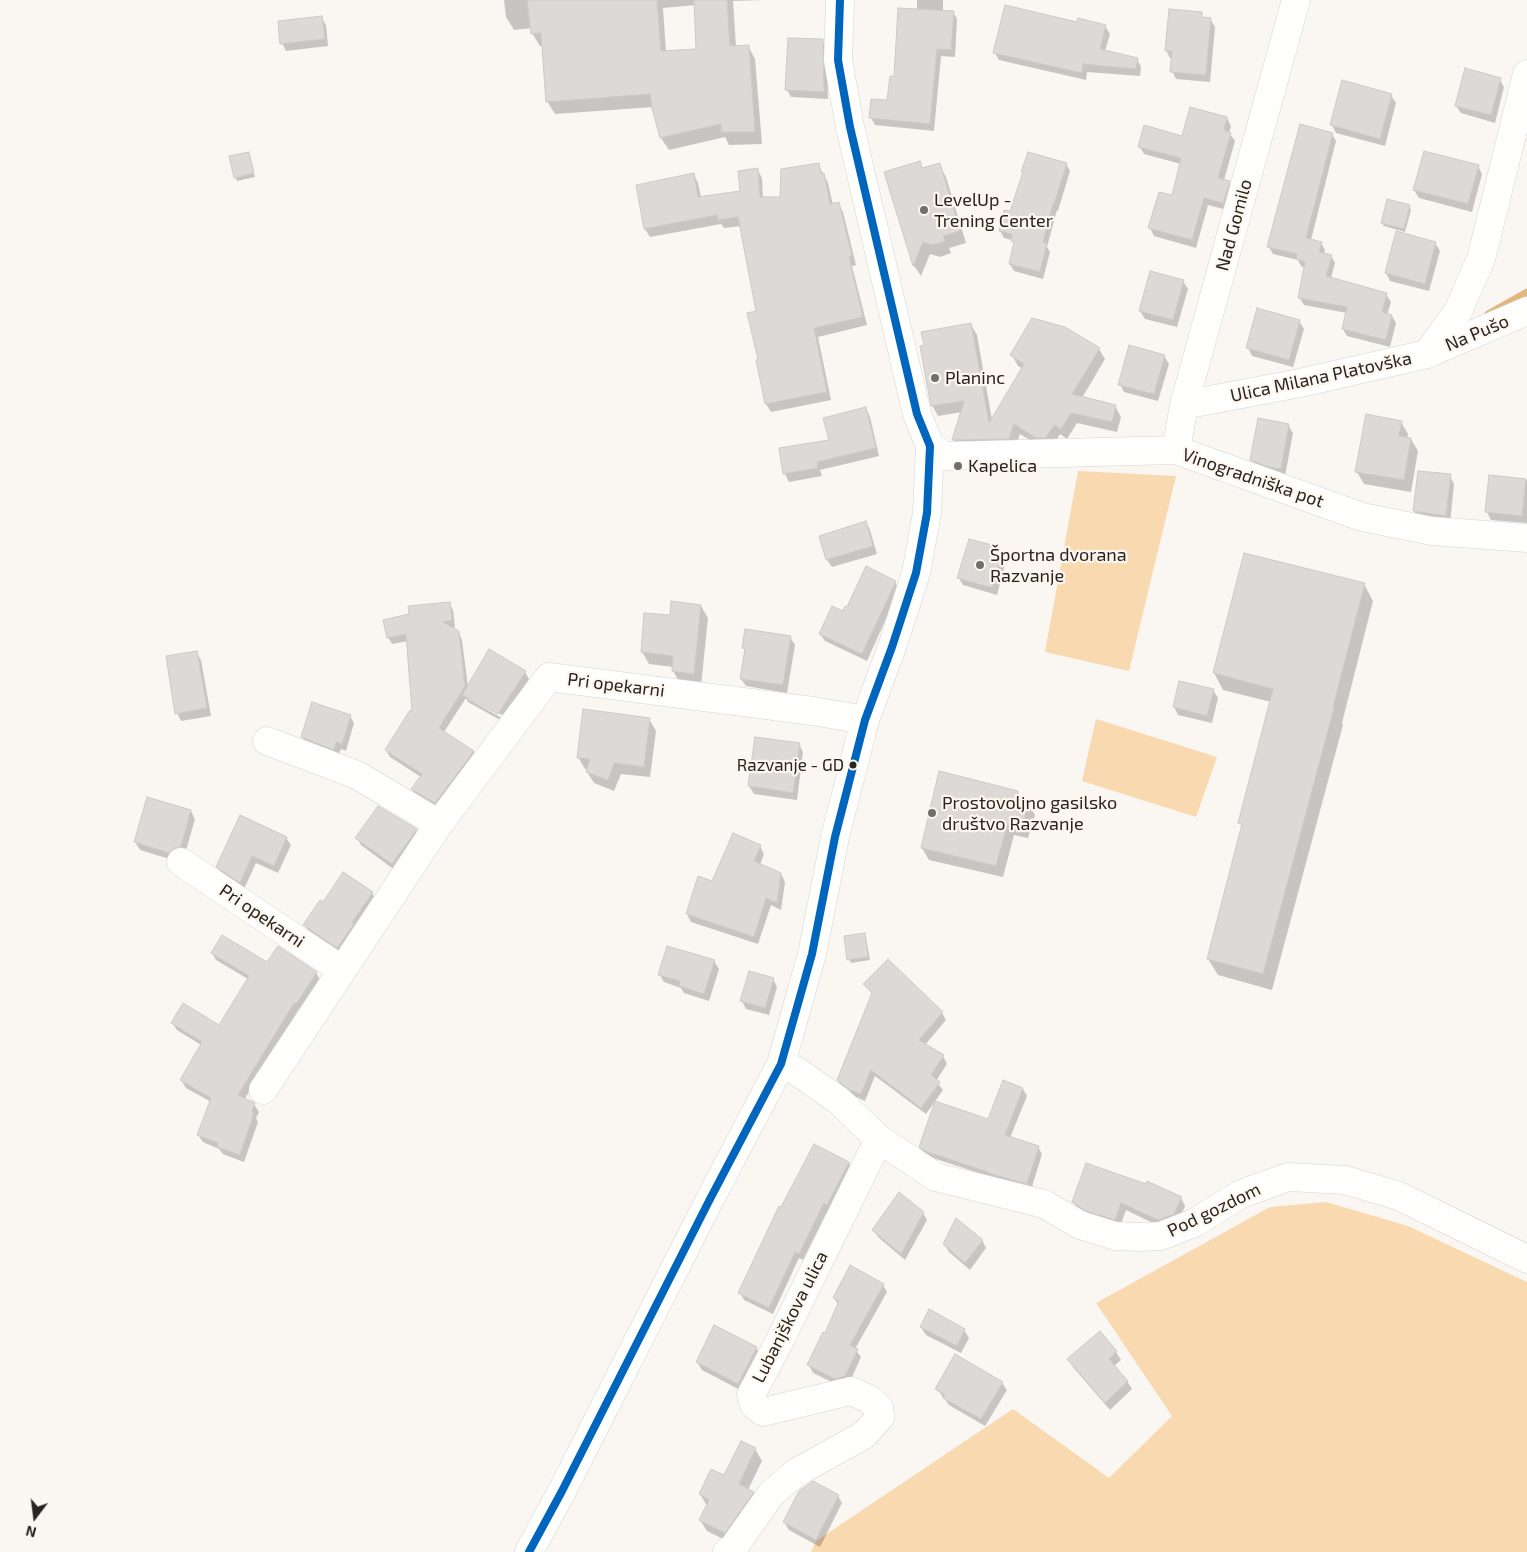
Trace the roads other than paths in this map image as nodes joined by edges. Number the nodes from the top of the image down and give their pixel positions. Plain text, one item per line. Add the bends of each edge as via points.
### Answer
1 (840, 0) edge
2 (1296, 0) edge
3 (1527, 74) edge
4 (1527, 311) edge
5 (1427, 354) junction
6 (1184, 405) junction
7 (1176, 450) junction
8 (937, 451) junction
9 (1527, 538) edge
10 (865, 720) junction
11 (267, 741) dead end
12 (439, 824) junction
13 (181, 862) dead end
14 (342, 970) junction
15 (781, 1064) junction
16 (263, 1090) dead end
17 (879, 1138) junction
18 (1527, 1259) edge
19 (529, 1552) edge
20 (727, 1552) edge

1 - 8 street via 838,60 850,127 917,414
2 - 6 street, Nad Gomilo
3 - 5 street, Ulica Milana Platovška via 1481,259 1458,312
4 - 5 street, Na Pušo
5 - 6 street, Ulica Milana Platovška
6 - 7 street, Nad Gomilo
7 - 8 street, Vinogradniška pot
7 - 9 street, Vinogradniška pot via 1362,517 1432,531
8 - 10 street via 916,573
10 - 12 street, Pri opekarni via 549,676
10 - 15 street via 812,954
11 - 12 street via 358,775
12 - 14 street, Pri opekarni
13 - 14 street, Pri opekarni
14 - 16 street, Pri opekarni
15 - 17 street, Pod gozdom via 838,1100
15 - 19 street
17 - 18 street, Pod gozdom via 936,1177 1044,1204 1080,1225 1115,1236 1161,1236 1194,1222 1241,1194 1288,1177 1345,1180 1399,1196
17 - 20 street, Lubanjškova ulica via 751,1395 754,1404 763,1412 850,1391 869,1398 880,1408 880,1417 864,1435 797,1472 772,1493

